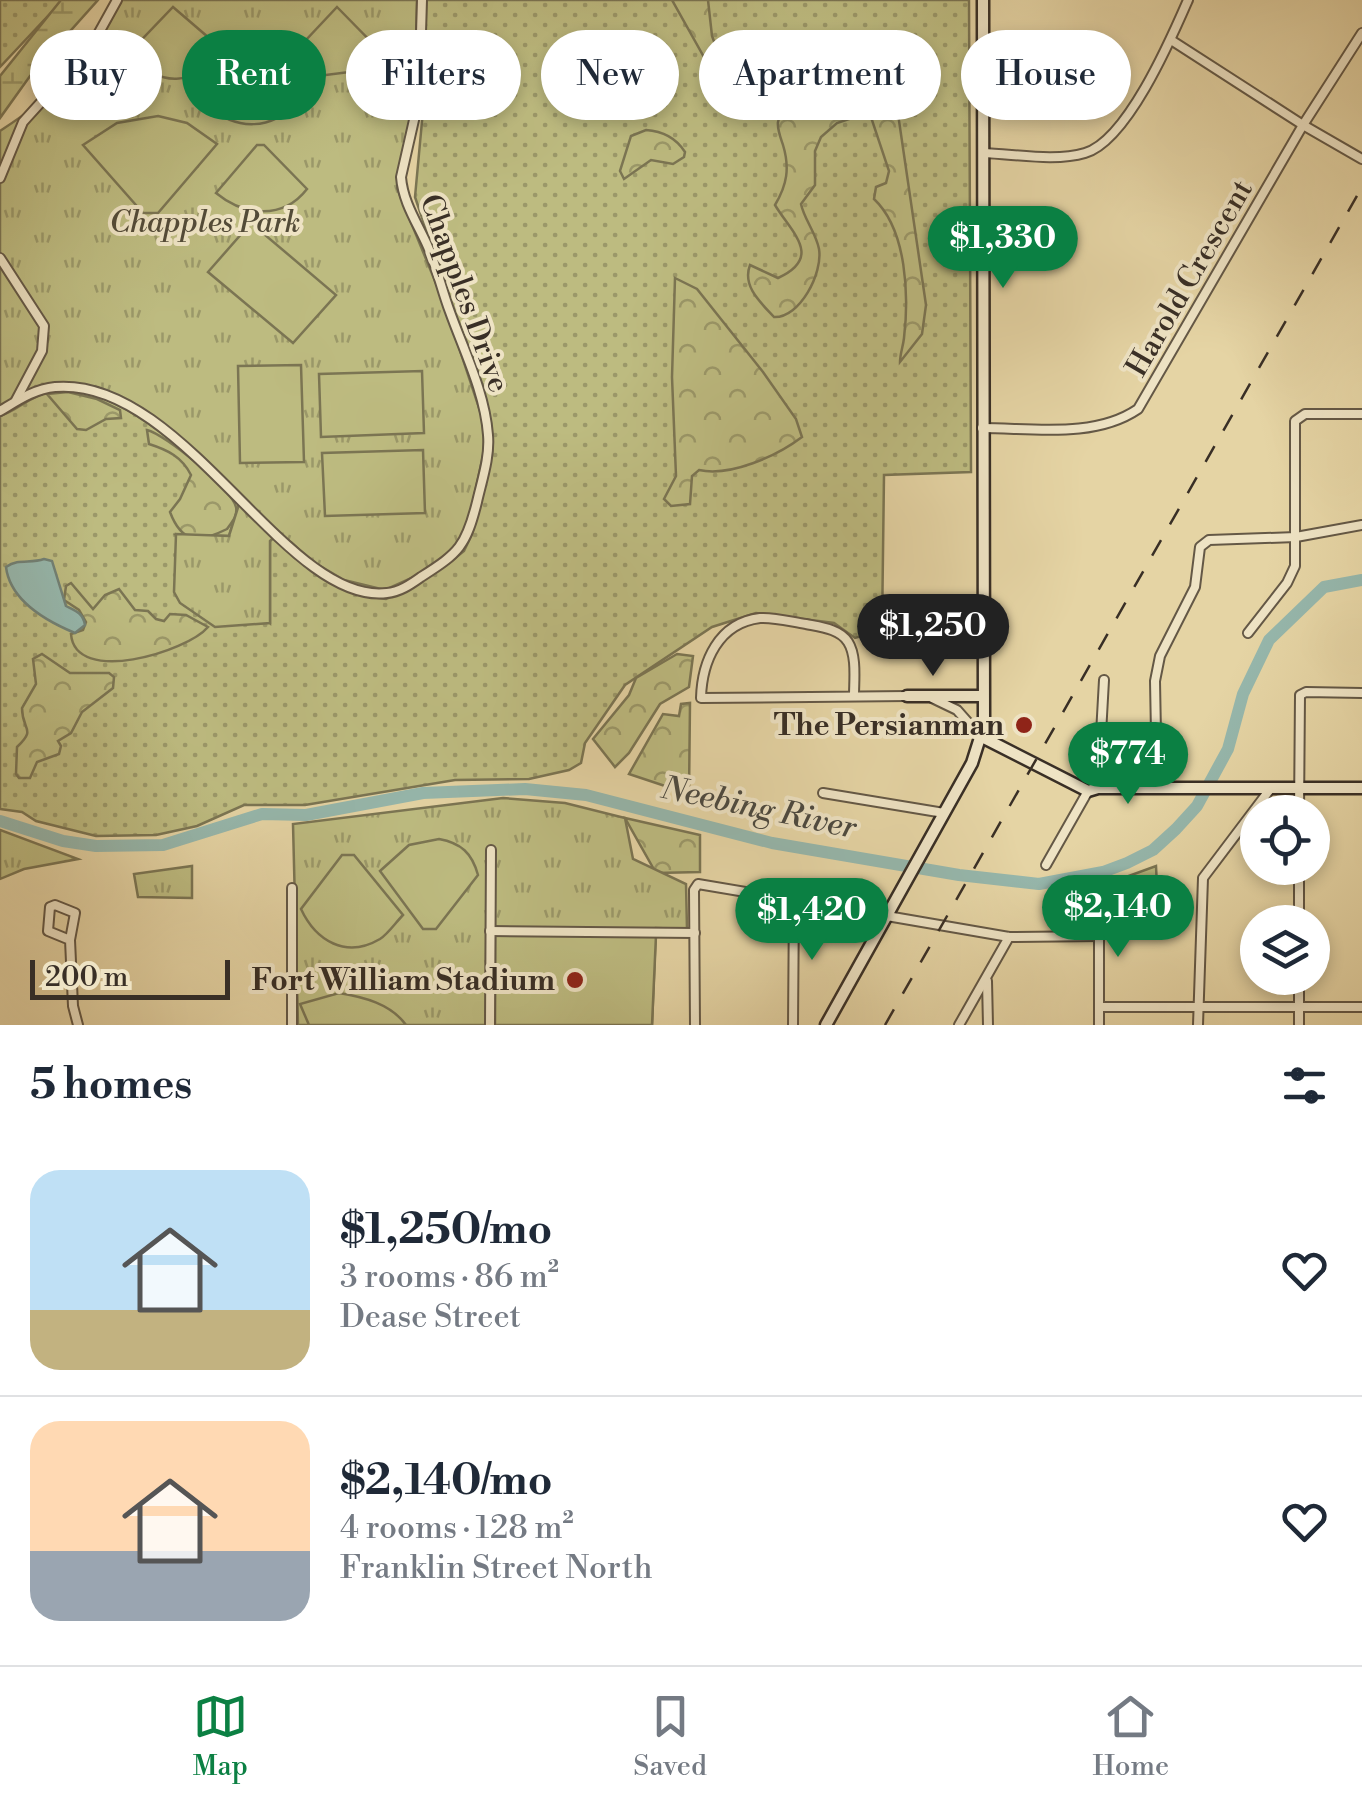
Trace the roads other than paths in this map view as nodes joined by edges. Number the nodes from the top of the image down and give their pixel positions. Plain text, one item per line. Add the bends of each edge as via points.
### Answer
1 (116, 0) edge
2 (422, 0) edge
3 (982, 0) edge
4 (1188, 0) edge
5 (1362, 32) edge
6 (1171, 40) junction
7 (1303, 125) junction
8 (984, 153) junction
9 (1362, 159) edge
10 (0, 178) edge
11 (0, 258) edge
12 (16, 400) junction
13 (0, 411) edge
14 (1362, 414) edge
15 (982, 428) junction
16 (1362, 525) edge
17 (1296, 537) junction
18 (1248, 632) dead end
19 (1104, 680) dead end
20 (1362, 692) edge
21 (854, 696) junction
22 (907, 696) junction
23 (983, 696) junction
24 (980, 736) junction
25 (1157, 787) junction
26 (1271, 788) junction
27 (1299, 788) junction
28 (1362, 788) edge
29 (1093, 790) junction
30 (823, 793) dead end
31 (1299, 795) edge
32 (944, 813) junction
33 (491, 850) dead end
34 (1046, 865) dead end
35 (292, 888) dead end
36 (794, 900) junction
37 (864, 912) dead end
38 (1099, 914) dead end
39 (887, 916) junction
40 (490, 931) junction
41 (695, 933) junction
42 (1009, 936) junction
43 (1100, 936) junction
44 (70, 940) junction
45 (987, 976) junction
46 (1299, 995) edge
47 (1099, 1007) junction
48 (1198, 1007) junction
49 (1299, 1007) junction
50 (1362, 1007) edge
51 (78, 1025) edge
52 (292, 1025) edge
53 (490, 1025) edge
54 (695, 1025) edge
55 (793, 1025) edge
56 (826, 1025) edge
57 (958, 1025) edge
58 (988, 1025) edge
59 (1099, 1025) edge
60 (1198, 1025) edge
61 (1299, 1025) edge

1 - 10 street via 91,47 23,122
2 - 12 street, Chapples Drive via 419,98 402,190 473,374 488,434 471,525 455,555 396,591 377,594 346,584 295,552 174,436 120,402 66,387
3 - 8 main road
4 - 6 street
5 - 7 street, Harold Crescent
6 - 7 street
6 - 8 street via 1120,128 1097,148 1065,156
7 - 9 street
7 - 15 street, Harold Crescent via 1138,408 1088,428
8 - 15 main road
11 - 12 street, Chapples Drive via 44,326 42,351
12 - 13 street, Chapples Drive
14 - 17 street via 1305,414 1295,421
15 - 23 main road
16 - 17 street
17 - 18 street via 1293,572
17 - 25 street via 1205,541 1200,547 1195,587 1157,666
19 - 29 street
20 - 27 street via 1300,695
21 - 21 street via 853,656 845,637 778,620 760,618 730,631 710,651 702,674 701,698
21 - 22 street
22 - 23 main road
22 - 24 street via 935,698 957,710
23 - 24 main road
24 - 29 main road
24 - 32 main road
25 - 26 main road
25 - 29 main road
26 - 27 main road
26 - 48 street via 1203,878
27 - 28 main road
27 - 31 street
29 - 34 street
30 - 32 street
32 - 39 main road
33 - 40 street
35 - 52 street
36 - 37 street
36 - 41 street via 698,884
36 - 55 street
38 - 43 street
39 - 42 street
39 - 56 main road
40 - 41 street
40 - 53 street
41 - 54 street
42 - 43 street
42 - 45 street
43 - 47 street
44 - 44 street via 76,912 50,908 48,931
44 - 51 street
45 - 57 street
45 - 58 street
46 - 49 street
47 - 48 street
47 - 59 street
48 - 49 street
48 - 60 street
49 - 50 street
49 - 61 street

